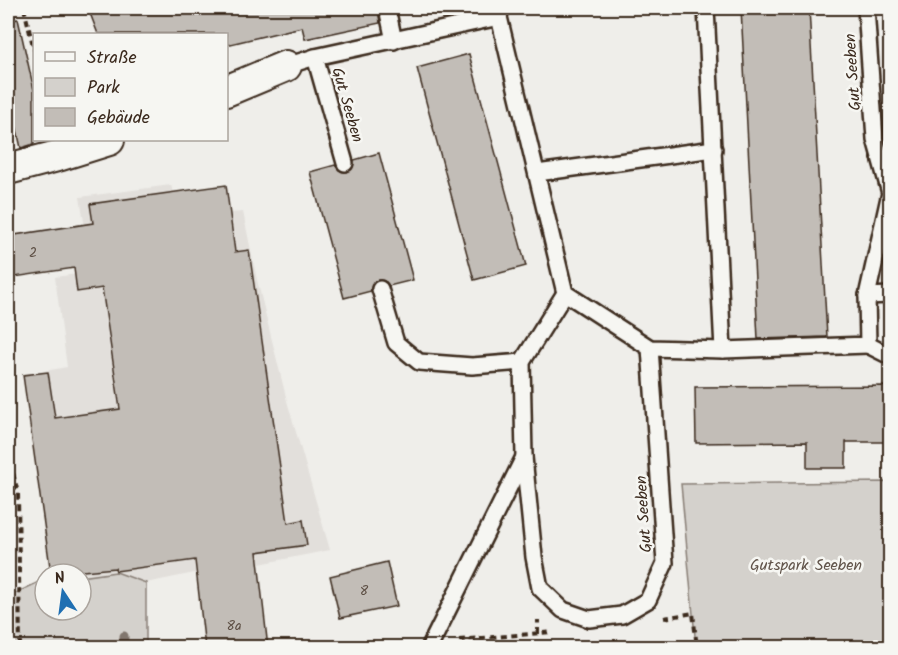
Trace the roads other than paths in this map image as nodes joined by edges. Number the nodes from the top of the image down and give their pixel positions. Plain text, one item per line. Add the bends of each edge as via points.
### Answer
1 (387, 8) edge
2 (706, 8) edge
3 (866, 8) edge
4 (500, 12) edge
5 (394, 41) junction
6 (315, 57) junction
7 (286, 66) joint
8 (228, 90) edge
9 (106, 141) edge
10 (714, 149) junction
11 (345, 163) dead end
12 (8, 169) edge
13 (537, 173) junction
14 (890, 192) edge
15 (380, 289) dead end
16 (565, 293) junction
17 (891, 295) edge
18 (867, 296) junction
19 (868, 345) junction
20 (650, 348) junction
21 (723, 350) junction
22 (891, 356) edge
23 (522, 362) junction
24 (524, 457) junction
25 (429, 648) edge

1 - 5 lane
2 - 10 lane
3 - 14 lane, Gut Seeben via 875,139
4 - 5 lane, Gut Seeben
4 - 13 lane, Gut Seeben
5 - 6 lane, Gut Seeben
6 - 7 lane, Gut Seeben
6 - 11 lane, Gut Seeben
7 - 8 street
9 - 12 street
10 - 13 lane
10 - 21 lane
13 - 16 lane, Gut Seeben
14 - 18 lane, Gut Seeben
15 - 23 lane via 396,343 419,362 472,366
16 - 20 lane
16 - 23 lane
17 - 18 lane
18 - 19 lane, Gut Seeben
19 - 21 lane
19 - 22 lane
20 - 21 lane
20 - 24 lane, Gut Seeben via 665,563 648,600 622,615 589,619 563,610 540,588
23 - 24 lane, Gut Seeben
24 - 25 lane, Gut Seeben

